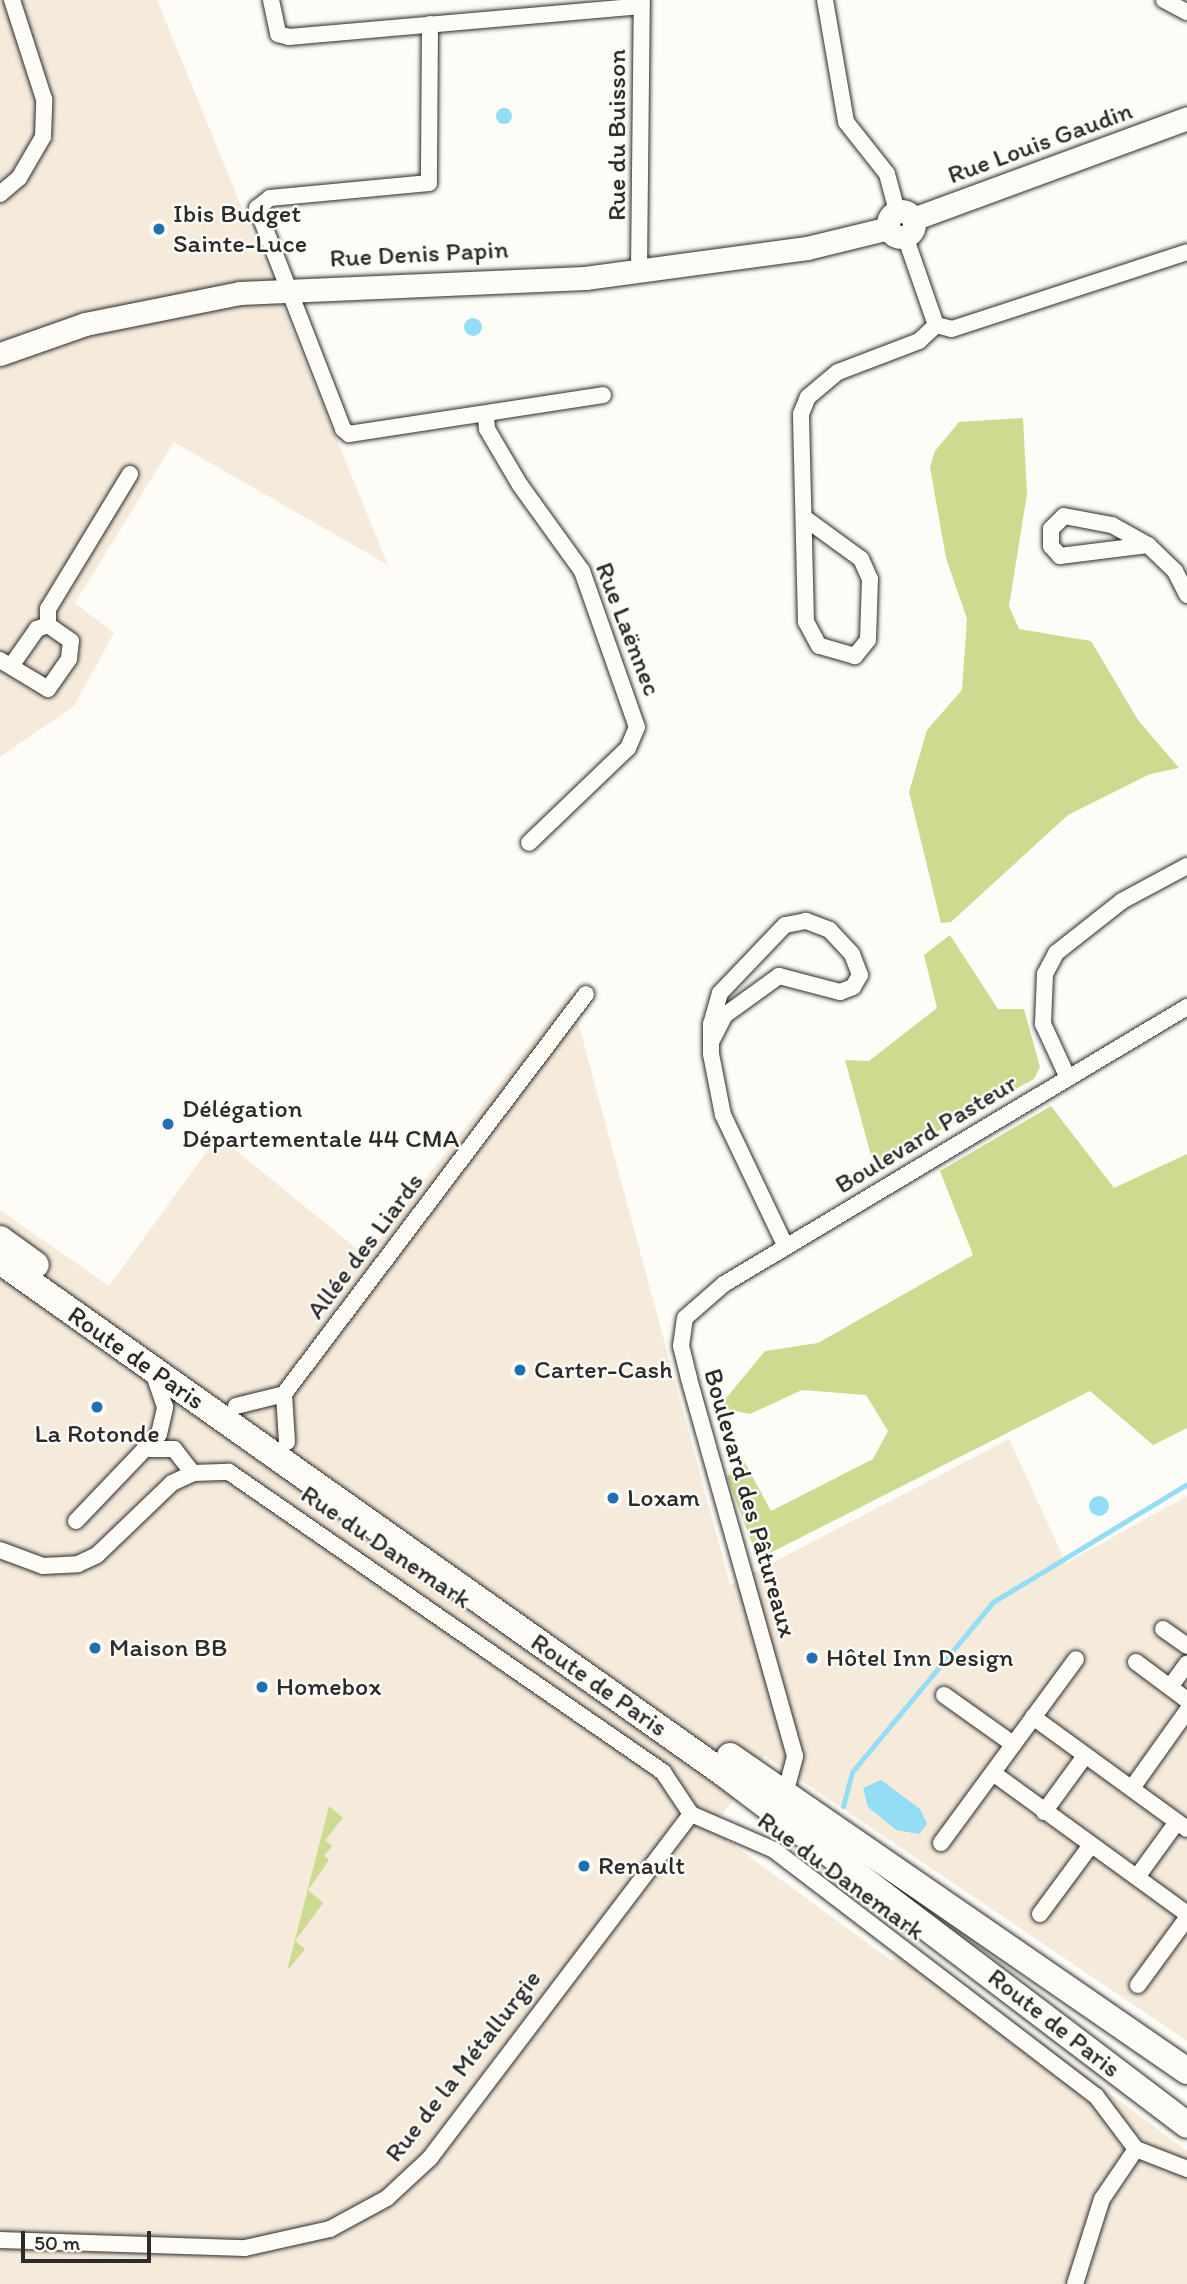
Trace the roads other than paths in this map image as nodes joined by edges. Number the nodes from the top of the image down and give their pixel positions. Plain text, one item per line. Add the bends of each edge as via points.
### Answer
1 (12, 0) edge
2 (271, 0) edge
3 (825, 0) edge
4 (1164, 0) edge
5 (642, 3) edge
6 (1187, 12) edge
7 (430, 24) junction
8 (1187, 118) edge
9 (0, 194) edge
10 (901, 224) junction
11 (1187, 252) edge
12 (1170, 258) junction
13 (1187, 262) edge
14 (639, 270) junction
15 (290, 288) junction
16 (936, 325) junction
17 (0, 354) edge
18 (603, 395) dead end
19 (486, 415) junction
20 (130, 474) dead end
21 (806, 519) junction
22 (1148, 545) junction
23 (1187, 595) edge
24 (48, 625) junction
25 (5, 663) edge
26 (529, 843) dead end
27 (1187, 866) edge
28 (586, 994) dead end
29 (1187, 1007) edge
30 (711, 1042) junction
31 (1068, 1078) junction
32 (0, 1239) edge
33 (786, 1247) junction
34 (0, 1261) edge
35 (692, 1307) joint
36 (153, 1369) junction
37 (284, 1394) junction
38 (236, 1406) junction
39 (287, 1442) junction
40 (150, 1449) junction
41 (193, 1473) junction
42 (76, 1521) dead end
43 (0, 1550) edge
44 (1163, 1629) dead end
45 (1187, 1646) edge
46 (1076, 1659) dead end
47 (1136, 1662) dead end
48 (1187, 1664) edge
49 (1170, 1687) junction
50 (944, 1695) dead end
51 (1187, 1700) edge
52 (1187, 1711) edge
53 (1034, 1717) junction
54 (1013, 1744) junction
55 (1085, 1756) junction
56 (993, 1773) junction
57 (1132, 1788) junction
58 (785, 1794) junction
59 (1044, 1812) junction
60 (691, 1814) junction
61 (1182, 1826) edge
62 (941, 1843) dead end
63 (1091, 1845) junction
64 (1137, 1877) junction
65 (1040, 1914) dead end
66 (1187, 1916) edge
67 (1138, 1985) dead end
68 (1181, 2062) edge
69 (1187, 2125) edge
70 (1136, 2149) junction
71 (1187, 2169) edge
72 (0, 2240) edge
73 (1075, 2284) edge

1 - 9 street via 44,99 43,137 19,178
2 - 7 street via 278,34 289,37
3 - 10 street via 846,122 887,174
4 - 6 street
5 - 7 street
5 - 14 street, Rue du Buisson
7 - 15 street via 429,183 261,200 257,208
8 - 10 street, Rue Louis Gaudin
10 - 14 street, Rue Louis Gaudin via 807,248
10 - 16 street
11 - 12 street
12 - 13 street
12 - 16 street via 952,329
14 - 15 street, Rue Denis Papin via 585,278
15 - 17 street, Rue Denis Papin via 160,306
15 - 19 street via 349,435
16 - 21 street via 919,341 838,372 808,397 801,414
18 - 19 street
19 - 26 street, Rue Laënnec via 487,429 520,485 582,571 637,727 628,748
20 - 24 street via 48,609
21 - 21 street via 809,637 855,656 868,640 870,579 861,559
22 - 22 street via 1082,515 1063,516 1051,528 1051,546 1060,556
22 - 23 street via 1175,571
24 - 25 street
24 - 25 street via 74,648 48,689
27 - 31 street via 1122,901 1056,953 1045,974 1043,1024
28 - 37 street, Allée des Liards
29 - 31 street, Boulevard Pasteur
30 - 30 street via 720,993 785,925 806,921 831,930 852,954 860,975 853,987 840,992 779,976 725,1015
30 - 33 street via 723,1115
31 - 33 street, Boulevard Pasteur
32 - 38 main road, Route de Paris
33 - 35 street, Boulevard Pasteur
34 - 36 main road, Route de Paris
35 - 58 street, Boulevard des Pâtureaux via 681,1346 795,1756
36 - 40 street via 165,1417
36 - 69 main road, Route de Paris via 723,1773
37 - 38 street
37 - 39 street
38 - 39 main road, Route de Paris
39 - 58 main road, Route de Paris
40 - 41 street via 174,1449
40 - 42 street
41 - 43 street via 172,1483 97,1555 78,1564 43,1566
41 - 60 street, Rue du Danemark via 229,1472 255,1488 663,1772
44 - 45 street
46 - 53 street
47 - 49 street
48 - 49 street
49 - 51 street
50 - 54 street
52 - 57 street
53 - 54 street
53 - 55 street
54 - 56 street
55 - 57 street
55 - 59 street
56 - 59 street
56 - 62 street
57 - 61 street
58 - 68 main road, Route de Paris
59 - 63 street
60 - 70 street, Rue du Danemark via 774,1850 1096,2096
60 - 72 street, Rue de la Métallurgie via 430,2158 387,2198 330,2229 245,2248
61 - 64 street
63 - 64 street
63 - 65 street
64 - 66 street
66 - 67 street
70 - 71 street
70 - 73 street via 1102,2199

